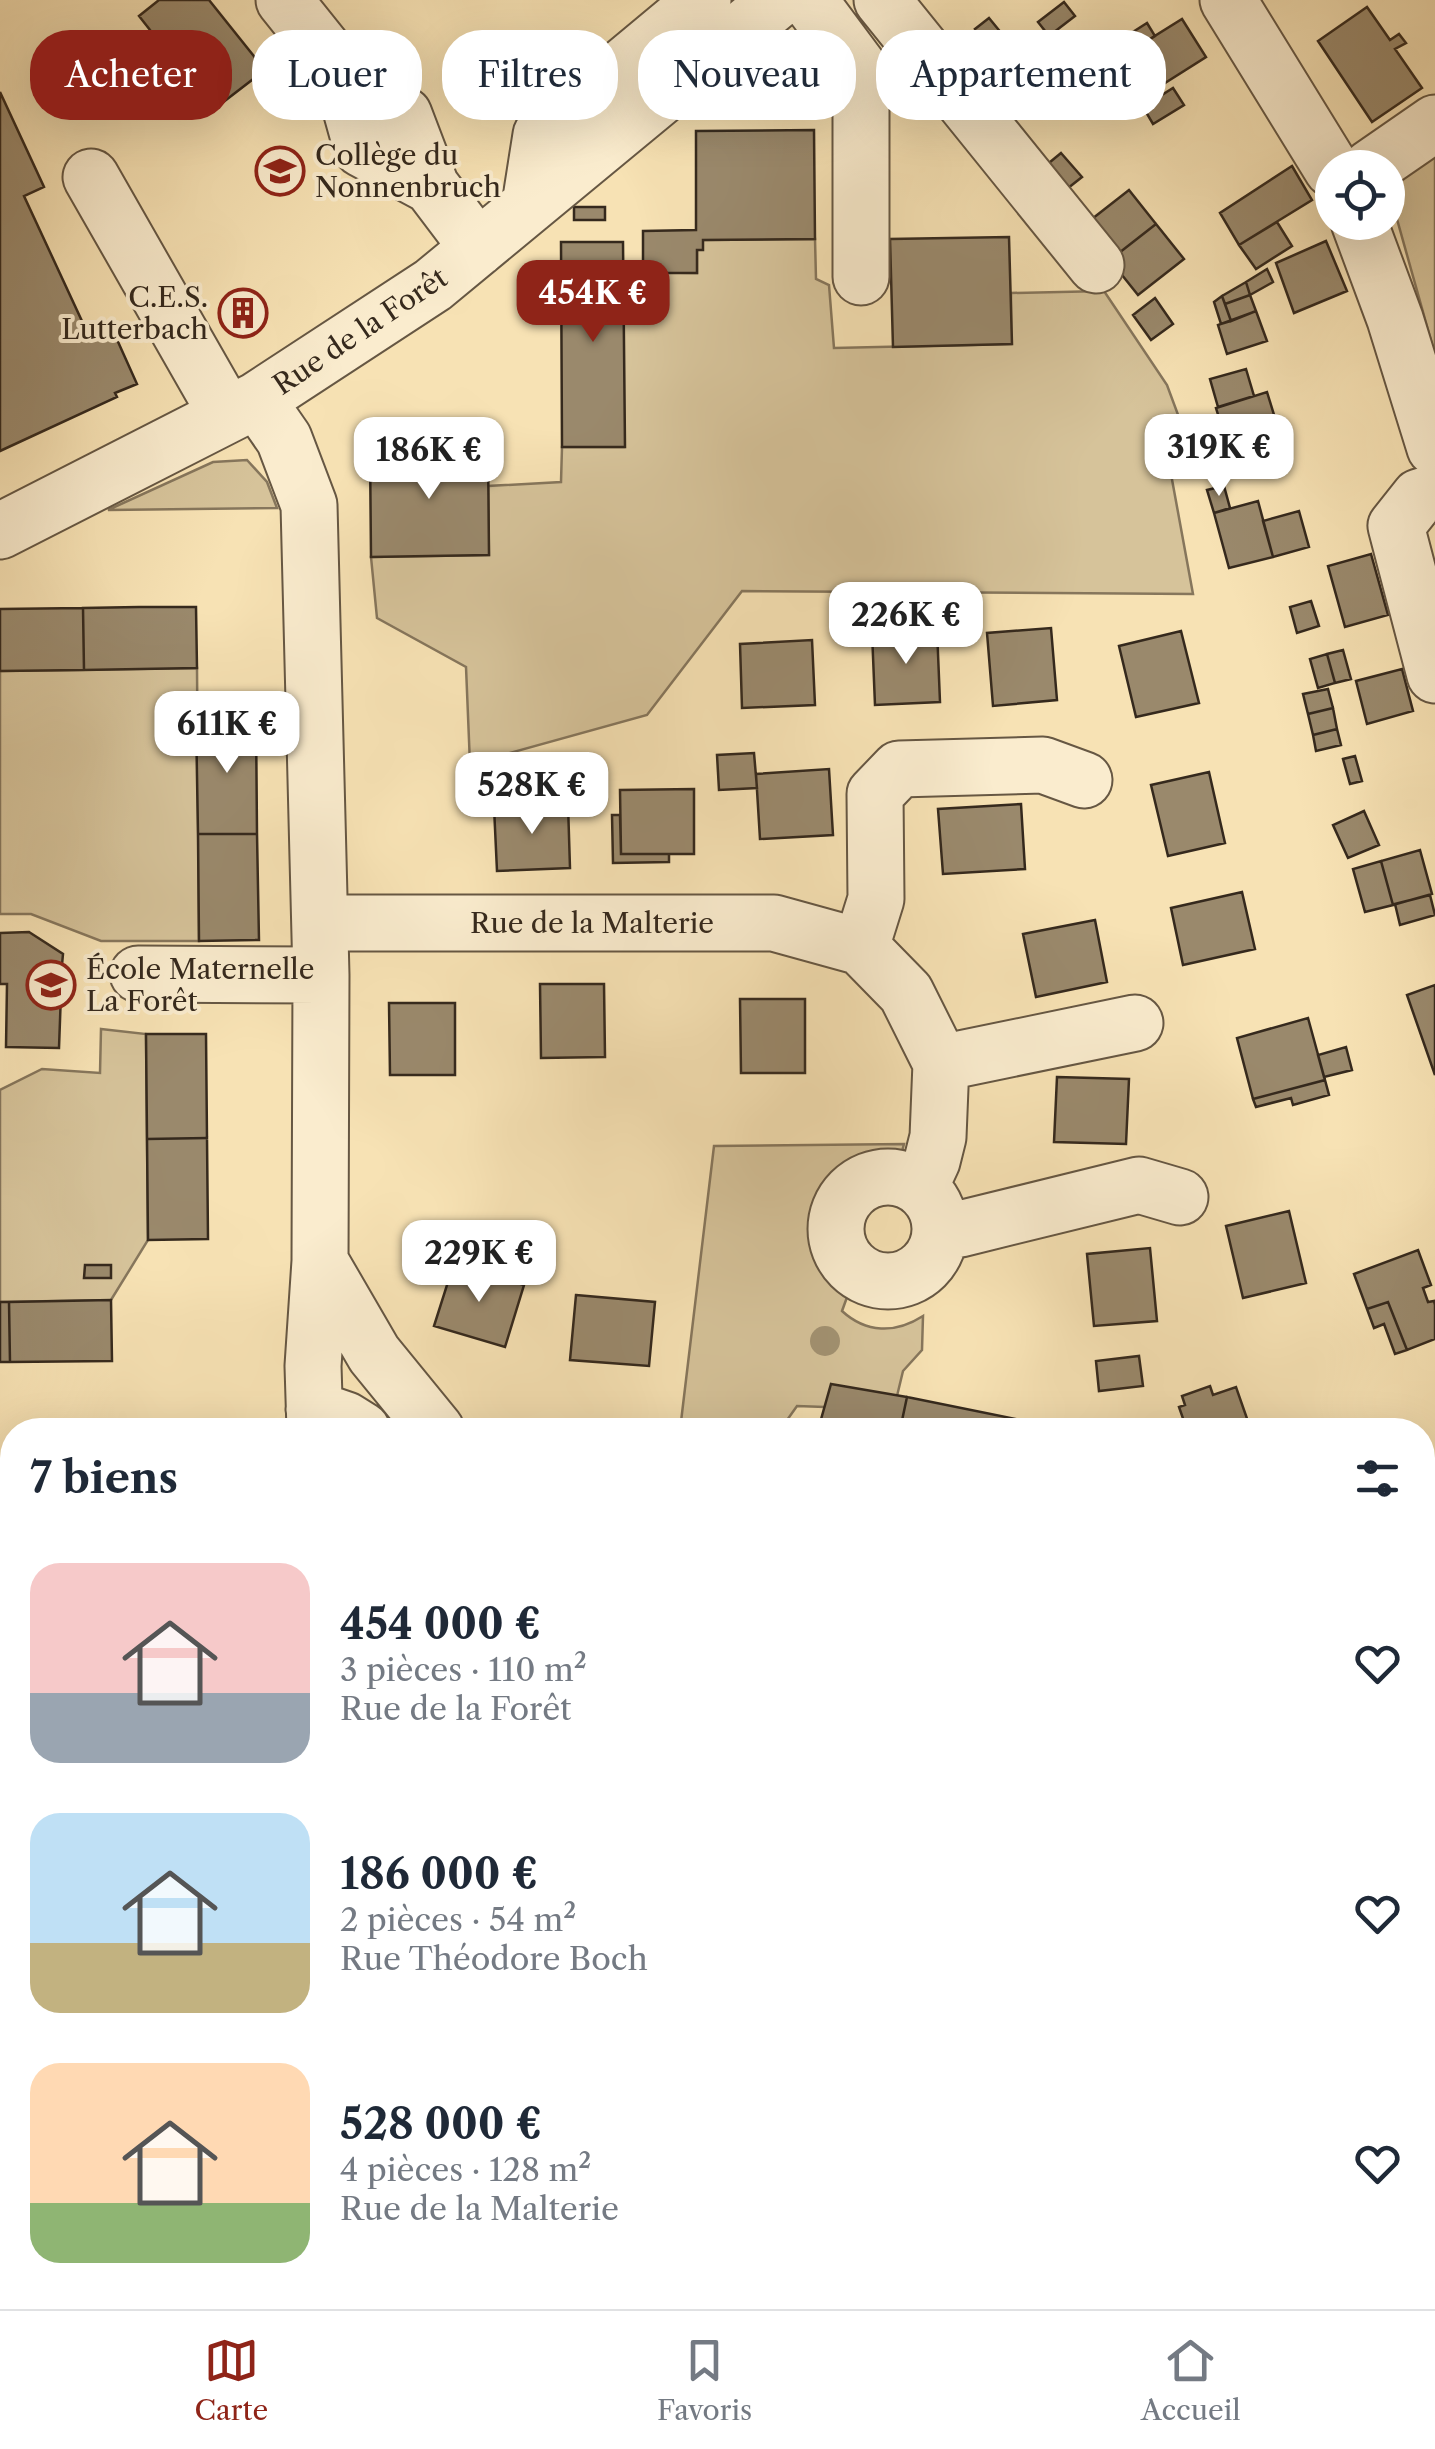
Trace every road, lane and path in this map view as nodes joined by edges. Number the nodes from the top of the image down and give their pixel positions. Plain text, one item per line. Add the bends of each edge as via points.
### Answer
1 (284, 0) edge
2 (703, 0) edge
3 (778, 0) edge
4 (809, 0) edge
5 (882, 0) edge
6 (1228, 0) edge
7 (1435, 123) edge
8 (1321, 150) edge
9 (1396, 150) edge
10 (91, 178) dead end
11 (530, 206) junction
12 (1366, 240) edge
13 (478, 248) junction
14 (1096, 265) dead end
15 (862, 277) dead end
16 (242, 407) junction
17 (1435, 448) edge
18 (1435, 492) edge
19 (0, 531) edge
20 (1435, 675) edge
21 (1084, 780) dead end
22 (860, 947) junction
23 (321, 949) junction
24 (138, 974) dead end
25 (1136, 1023) dead end
26 (941, 1063) junction
27 (1180, 1197) dead end
28 (320, 1261) junction
29 (329, 1418) edge
30 (426, 1418) edge

1 - 13 street via 340,70 404,115 431,186
2 - 11 street via 540,134
3 - 11 street, Rue de la Forêt
4 - 15 street via 862,70
5 - 14 street
6 - 8 street
7 - 9 street
10 - 16 street
11 - 13 street, Rue de la Forêt
12 - 17 street
13 - 16 street, Rue de la Forêt via 433,286
16 - 19 street, Rue de la Forêt
16 - 23 street via 284,439 308,505
18 - 20 street via 1419,497 1396,526
21 - 22 street via 1042,764 899,769 875,794 876,898
22 - 23 street, Rue de la Malterie via 774,922
22 - 26 street, Rue de la Malterie via 906,993
23 - 24 street, Rue de la Malterie
23 - 28 street
25 - 26 street
26 - 27 street, Rue de la Malterie via 930,1208 960,1229 1138,1185
28 - 29 street via 312,1366
28 - 30 street via 374,1354

